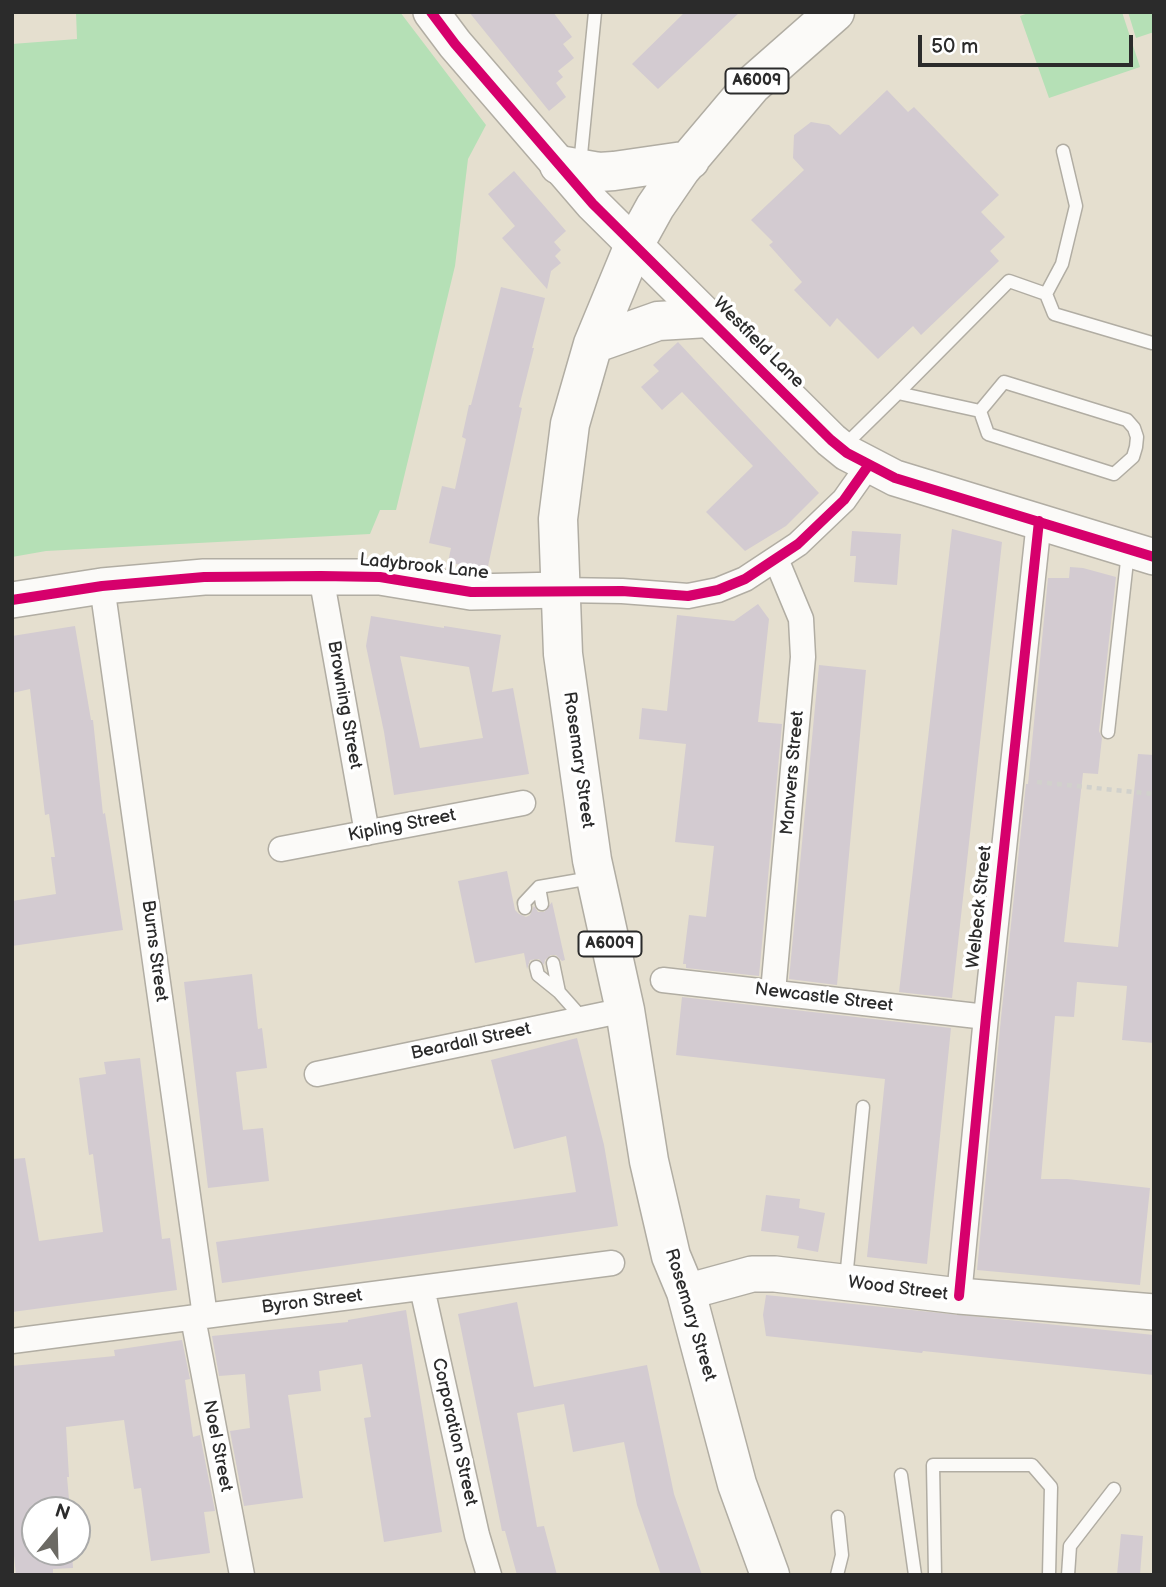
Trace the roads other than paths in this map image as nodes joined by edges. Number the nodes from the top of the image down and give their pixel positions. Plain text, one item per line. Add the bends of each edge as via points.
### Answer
1 (431, 12) edge
2 (595, 12) edge
3 (835, 12) edge
4 (1063, 151) dead end
5 (690, 160) junction
6 (569, 167) junction
7 (634, 245) junction
8 (1046, 294) junction
9 (708, 318) junction
10 (1152, 343) dead end
11 (593, 344) junction
12 (898, 393) junction
13 (979, 411) junction
14 (854, 457) junction
15 (1039, 521) junction
16 (1141, 553) edge
17 (776, 559) junction
18 (321, 576) junction
19 (102, 586) junction
20 (560, 590) junction
21 (12, 600) edge
22 (1108, 732) dead end
23 (523, 803) dead end
24 (367, 833) junction
25 (281, 849) dead end
26 (596, 878) junction
27 (539, 887) junction
28 (542, 904) dead end
29 (525, 908) dead end
30 (553, 963) dead end
31 (536, 967) dead end
32 (663, 980) dead end
33 (559, 992) junction
34 (773, 992) junction
35 (625, 1010) junction
36 (986, 1017) junction
37 (583, 1019) junction
38 (317, 1074) dead end
39 (863, 1108) dead end
40 (612, 1263) dead end
41 (846, 1283) junction
42 (422, 1288) junction
43 (686, 1292) junction
44 (958, 1296) junction
45 (1154, 1312) edge
46 (199, 1317) junction
47 (12, 1341) edge
48 (901, 1475) dead end
49 (1114, 1489) dead end
50 (838, 1517) dead end
51 (242, 1575) edge
52 (489, 1575) edge
53 (770, 1575) edge
54 (837, 1575) edge
55 (915, 1575) edge
56 (935, 1575) edge
57 (1049, 1575) edge
58 (1068, 1575) edge

1 - 6 street, Westfield Lane
2 - 6 lane
3 - 5 highway, Rosemary Street / A6009 via 752,85
4 - 8 lane via 1076,206 1062,264
5 - 6 highway via 614,172
5 - 7 highway, Rosemary Street / A6009
6 - 7 street, Westfield Lane via 593,204
7 - 9 street, Westfield Lane
7 - 11 highway, Rosemary Street / A6009
8 - 10 lane via 1054,314
8 - 12 lane via 1009,281
9 - 11 highway via 658,320
9 - 14 street, Westfield Lane
11 - 20 highway, Rosemary Street / A6009 via 570,424 562,476 557,532
12 - 13 lane
12 - 14 lane
13 - 13 lane via 1004,382 1127,420 1134,428 1136,447 1133,457 1114,474 988,434
14 - 15 street, Westfield Lane via 895,478
14 - 17 street, Ladybrook Lane via 844,500
15 - 16 street, Westfield Lane
15 - 36 street, Welbeck Street
16 - 22 lane
17 - 20 street, Ladybrook Lane via 745,579 688,596
17 - 34 street, Manvers Street via 801,620 803,657
18 - 19 street, Ladybrook Lane via 204,577
18 - 20 street, Ladybrook Lane via 380,577 471,592
18 - 24 street, Browning Street
19 - 21 street, Ladybrook Lane
19 - 46 street, Burns Street
20 - 26 highway, Rosemary Street / A6009 via 563,654
23 - 24 street, Kipling Street
24 - 25 street, Kipling Street
26 - 27 lane
26 - 35 highway, Rosemary Street / A6009
27 - 28 lane
27 - 29 lane via 524,903
30 - 33 lane
31 - 33 lane via 538,975
32 - 34 street, Newcastle Street
33 - 37 lane
34 - 36 street, Newcastle Street
35 - 37 street, Beardall Street
35 - 43 highway, Rosemary Street / A6009 via 649,1161 671,1256
36 - 44 street, Welbeck Street
37 - 38 street, Beardall Street
39 - 41 lane
40 - 42 street, Byron Street
41 - 43 street, Wood Street via 752,1275
41 - 44 street, Wood Street
42 - 46 street, Byron Street
42 - 52 street, Corporation Street
43 - 53 highway, Rosemary Street / A6009 via 737,1484
44 - 45 street, Wood Street
46 - 47 street, Byron Street
46 - 51 street, Noel Street
48 - 55 lane
49 - 58 lane via 1070,1546
50 - 54 lane via 842,1555
56 - 57 lane via 933,1465 1032,1465 1051,1487

